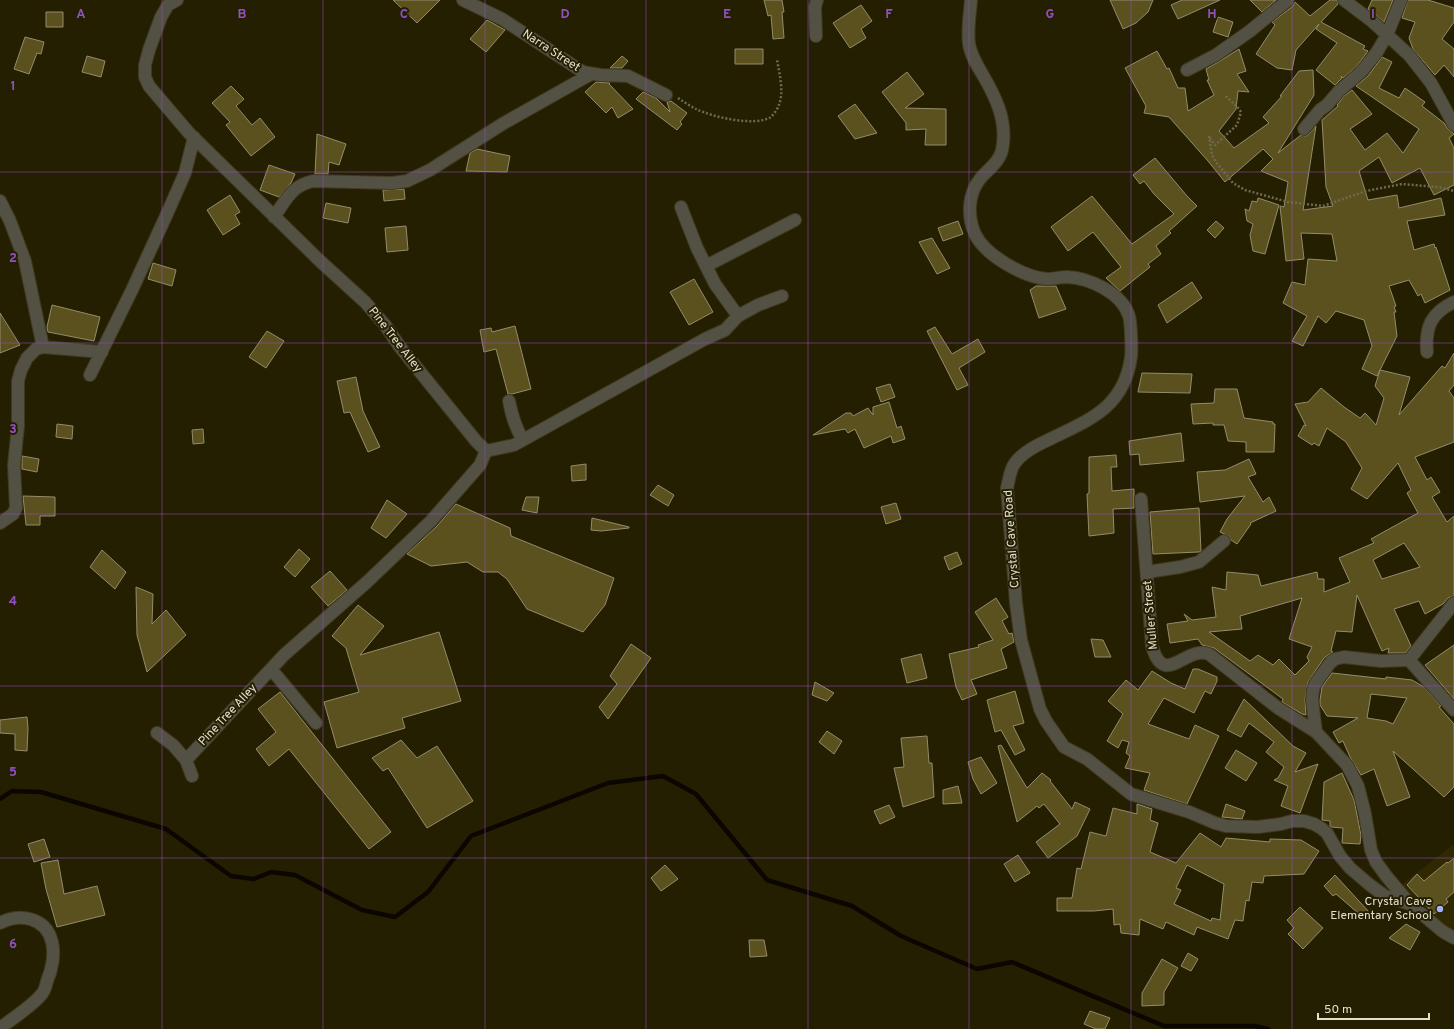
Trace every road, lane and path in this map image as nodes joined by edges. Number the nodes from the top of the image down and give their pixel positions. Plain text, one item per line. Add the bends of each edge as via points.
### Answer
1 (177, 0) edge
2 (464, 0) edge
3 (817, 0) edge
4 (971, 0) edge
5 (1288, 0) edge
6 (1344, 0) edge
7 (1401, 0) edge
8 (1387, 35) junction
9 (816, 36) dead end
10 (777, 59) dead end
11 (1187, 70) dead end
12 (591, 74) junction
13 (666, 95) joint
14 (1226, 96) dead end
15 (1454, 125) edge
16 (1304, 129) dead end
17 (194, 138) junction
18 (1454, 191) edge
19 (0, 201) edge
20 (682, 207) dead end
21 (274, 216) junction
22 (795, 220) dead end
23 (706, 266) junction
24 (782, 296) dead end
25 (1454, 302) edge
26 (738, 316) junction
27 (43, 347) junction
28 (102, 352) junction
29 (1427, 352) dead end
30 (90, 375) dead end
31 (509, 401) dead end
32 (523, 440) junction
33 (486, 451) junction
34 (1141, 499) dead end
35 (0, 523) edge
36 (1224, 541) dead end
37 (1147, 572) junction
38 (1454, 603) edge
39 (1409, 660) junction
40 (271, 669) junction
41 (1454, 710) edge
42 (316, 723) dead end
43 (1316, 732) junction
44 (157, 733) dead end
45 (186, 760) junction
46 (192, 776) dead end
47 (1410, 904) junction
48 (0, 923) edge
49 (1454, 938) edge
50 (0, 1028) edge

1 - 17 street, Pine Tree Alley via 168,5 161,17 145,65 146,77 149,86
2 - 12 street, Narra Street via 502,19 570,65
3 - 9 street
4 - 47 street, Crystal Cave Road via 969,43 972,56 1001,111 1004,129 1000,158 979,180 972,192 970,217 975,234 987,249 1015,269 1046,279 1067,277 1086,280 1109,292 1124,306 1130,317 1132,355 1127,377 1112,402 1092,419 1039,444 1021,457 1014,463 1007,488 1020,632 1040,709 1064,747 1088,759 1131,794 1226,826 1258,827 1292,821 1314,824 1327,833 1340,856 1370,885 1385,896
5 - 11 street via 1216,55
6 - 8 street
7 - 8 street
8 - 15 street via 1409,55 1431,83
8 - 16 street via 1362,71 1320,110
10 - 13 path via 780,100 771,117 754,122 722,118 697,110 676,96
12 - 13 street, Narra Street via 628,76
12 - 21 street via 504,123 430,170 407,181 304,183 292,191
14 - 18 path via 1241,112 1237,125 1215,145 1209,136 1211,148 1214,158 1233,183 1245,190 1281,201 1323,206 1366,191 1402,184
17 - 21 street, Pine Tree Alley
17 - 28 street via 185,173 176,194
19 - 27 street via 25,261
20 - 23 street
21 - 33 street, Pine Tree Alley via 365,302
22 - 23 street
23 - 26 street via 715,284
24 - 26 street
25 - 29 street via 1444,307 1432,319 1427,331
26 - 32 street via 725,330
27 - 28 street
27 - 35 street via 27,358 18,381 18,426 14,465 16,508 13,514
28 - 30 street
31 - 32 street via 516,428
32 - 33 street via 514,445
33 - 40 street, Pine Tree Alley via 480,465 431,521
34 - 37 street, Muller Street
36 - 37 street via 1200,562
37 - 43 street, Muller Street via 1155,658 1169,666 1198,652 1209,654 1278,708
38 - 39 street
39 - 41 street
39 - 43 street via 1381,661 1344,656 1335,659 1313,690
40 - 42 street
40 - 45 street, Pine Tree Alley
43 - 47 street via 1347,765 1358,786 1376,862
44 - 45 street via 173,745
45 - 46 street
47 - 49 street, Crystal Cave Road
48 - 50 street via 8,919 34,919 47,930 52,942 51,971 42,995

